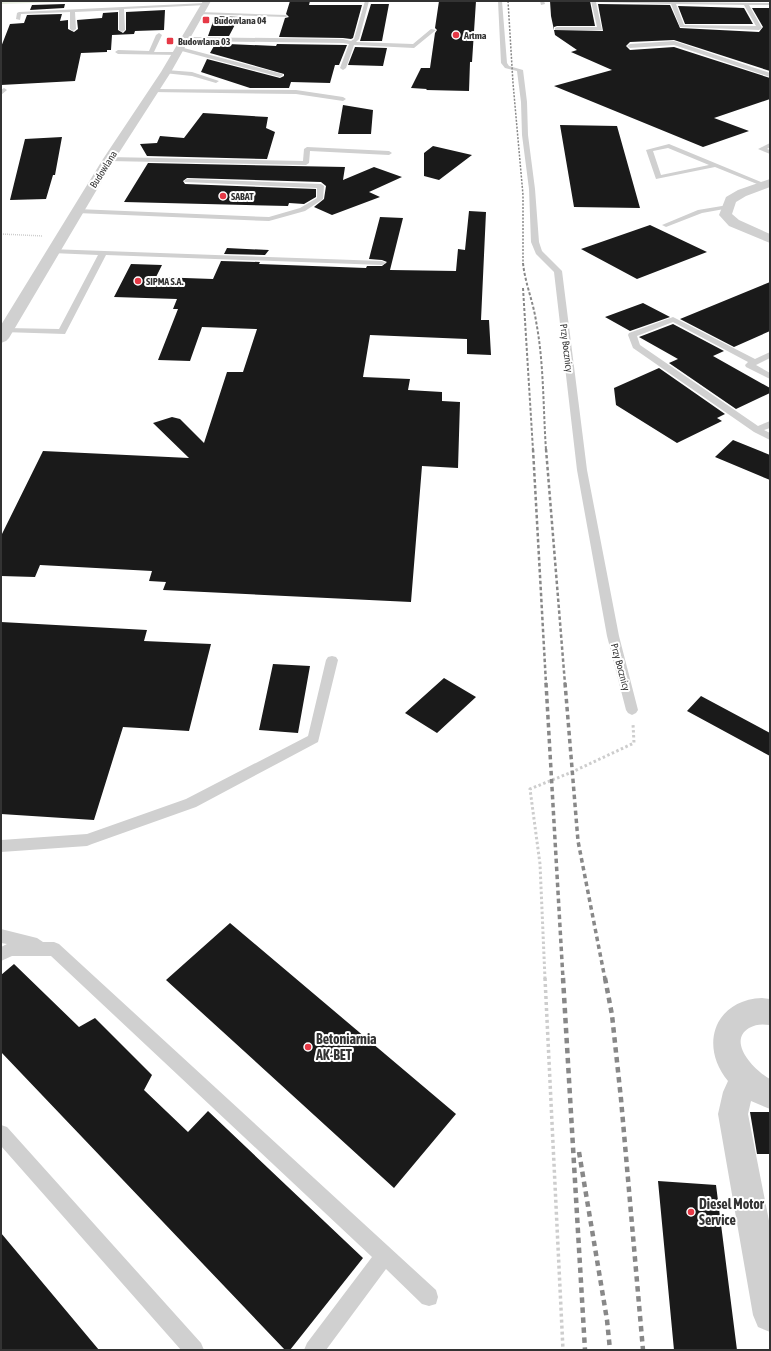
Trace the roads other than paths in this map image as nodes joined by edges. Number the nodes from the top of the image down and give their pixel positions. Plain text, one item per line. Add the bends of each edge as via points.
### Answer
1 (367, 1) edge
2 (500, 1) edge
3 (593, 1) edge
4 (730, 2) edge
5 (673, 3) junction
6 (746, 4) junction
7 (770, 4) edge
8 (204, 6) edge
9 (121, 8) junction
10 (72, 10) junction
11 (286, 16) dead end
12 (18, 19) dead end
13 (73, 29) dead end
14 (557, 29) dead end
15 (122, 30) dead end
16 (433, 30) dead end
17 (159, 35) dead end
18 (352, 43) junction
19 (630, 46) dead end
20 (180, 47) junction
21 (118, 52) dead end
22 (151, 53) junction
23 (343, 68) dead end
24 (166, 72) junction
25 (770, 74) edge
26 (280, 75) dead end
27 (216, 82) dead end
28 (153, 91) junction
29 (343, 99) dead end
30 (770, 146) edge
31 (770, 152) edge
32 (389, 153) dead end
33 (109, 159) junction
34 (716, 165) junction
35 (188, 181) dead end
36 (767, 184) edge
37 (728, 207) junction
38 (77, 211) junction
39 (666, 225) dead end
40 (770, 239) edge
41 (52, 251) junction
42 (103, 253) junction
43 (382, 263) dead end
44 (3, 334) edge
45 (770, 355) edge
46 (754, 362) junction
47 (770, 376) edge
48 (770, 424) edge
49 (757, 430) junction
50 (770, 437) edge
51 (332, 660) dead end
52 (632, 710) road end
53 (1, 846) edge
54 (1, 936) edge
55 (54, 949) junction
56 (1, 954) edge
57 (770, 1012) edge
58 (757, 1087) edge
59 (1, 1133) edge
60 (385, 1255) junction
61 (429, 1297) dead end
62 (770, 1315) edge
63 (194, 1350) edge
64 (314, 1350) edge

1 - 18 lane via 356,39
2 - 52 lane, Przy Bocznicy via 504,63 507,67 520,70 523,90 535,242 539,252 558,271 582,470 613,636
3 - 5 lane
3 - 14 lane via 600,29
4 - 5 lane
4 - 6 lane
5 - 6 lane via 682,26 759,28
6 - 7 lane
8 - 9 lane
8 - 11 lane
8 - 20 street, Budowlana
9 - 10 lane
9 - 15 lane
10 - 12 lane via 19,13
10 - 13 lane
16 - 18 lane via 414,46
17 - 22 lane
18 - 20 lane via 343,41
18 - 23 lane
19 - 25 lane via 674,43
20 - 22 lane
20 - 24 street, Budowlana
20 - 26 lane
21 - 22 lane
24 - 27 lane via 192,74
24 - 28 street, Budowlana
28 - 29 lane via 296,92
28 - 33 street, Budowlana
30 - 31 lane via 761,149
32 - 33 lane via 307,149 306,163
33 - 38 street, Budowlana
34 - 34 lane via 669,146 649,150 658,178
34 - 36 lane
35 - 38 lane via 321,186 320,199 309,208 293,215 269,219
36 - 37 street via 730,200
37 - 39 lane via 700,211
37 - 40 street via 725,215 734,224
38 - 41 street, Budowlana
41 - 42 lane
41 - 44 street, Budowlana
42 - 43 lane
42 - 44 lane via 62,332
45 - 46 lane
46 - 47 lane via 749,364
46 - 49 lane via 673,319 632,335 636,346
48 - 49 lane
49 - 50 lane
51 - 53 lane via 314,739 191,803 87,840
54 - 55 lane
55 - 56 lane via 11,949
55 - 60 lane
57 - 58 street via 753,1011 741,1016 728,1034 726,1047 730,1061 738,1073
58 - 62 street via 738,1092 733,1114
59 - 63 lane
60 - 61 lane
60 - 64 lane

